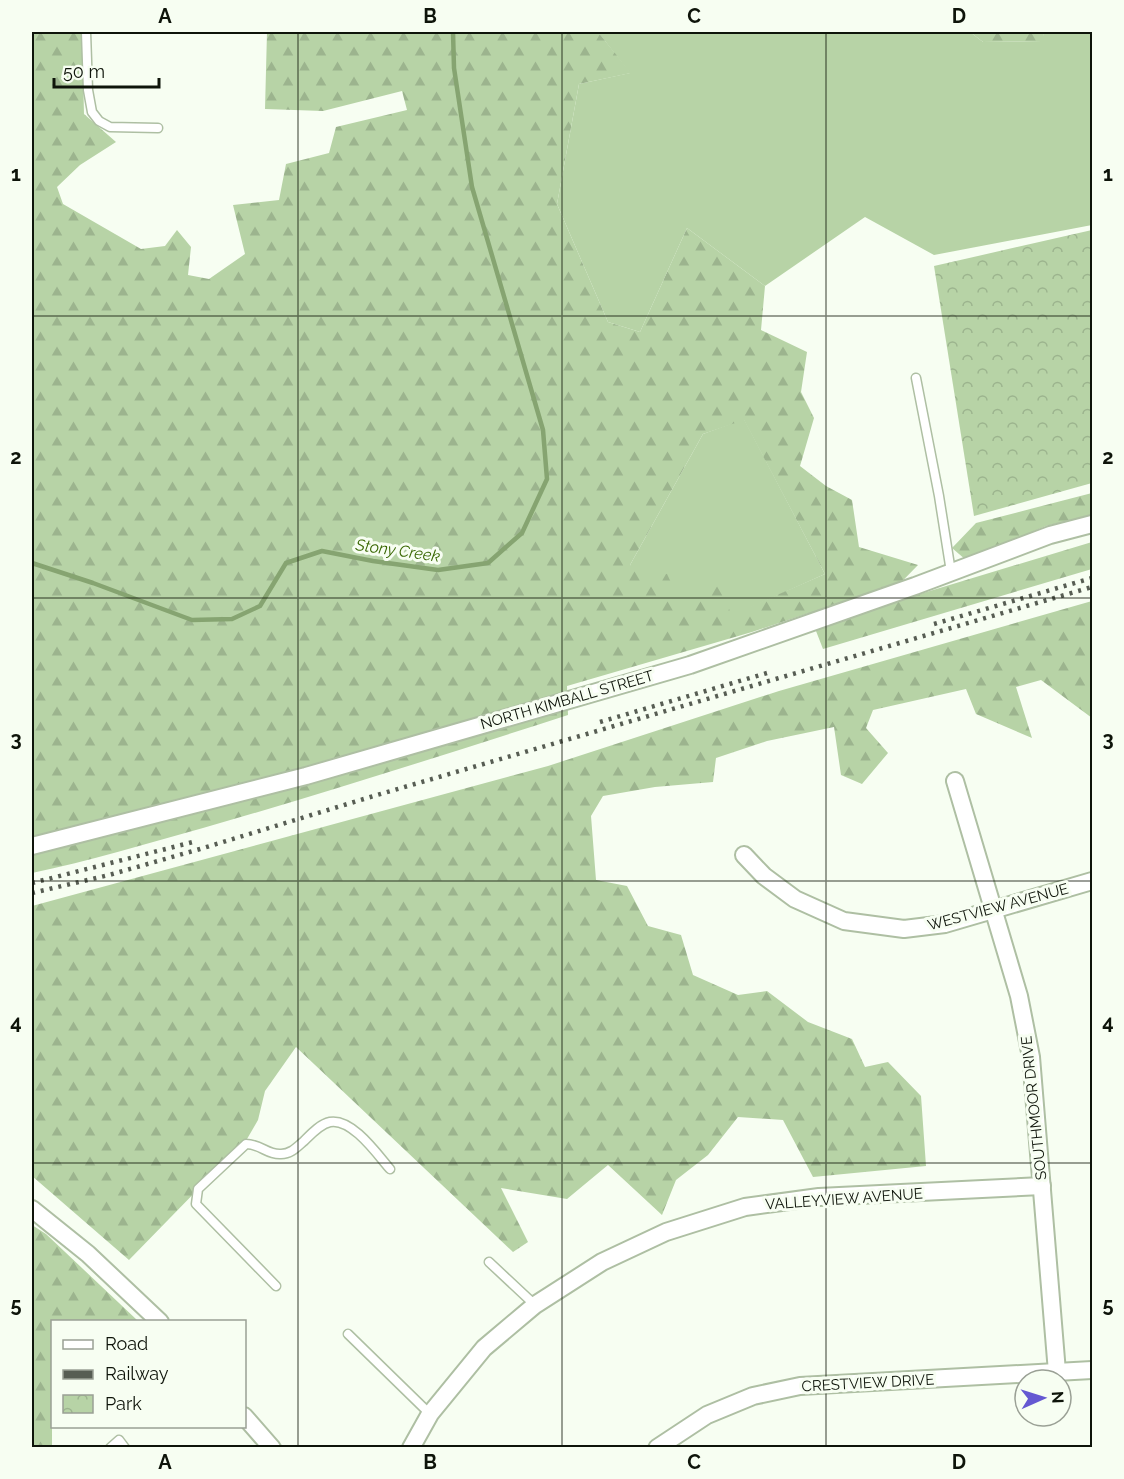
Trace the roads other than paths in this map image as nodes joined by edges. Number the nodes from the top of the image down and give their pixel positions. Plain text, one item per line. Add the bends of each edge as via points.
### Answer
1 (86, 32) edge
2 (158, 128) dead end
3 (916, 378) dead end
4 (1092, 524) edge
5 (951, 573) junction
6 (955, 781) dead end
7 (32, 846) edge
8 (744, 855) dead end
9 (1092, 881) edge
10 (995, 910) junction
11 (390, 1169) dead end
12 (1042, 1186) junction
13 (32, 1209) edge
14 (489, 1262) dead end
15 (276, 1286) dead end
16 (535, 1305) junction
17 (158, 1320) edge
18 (348, 1334) dead end
19 (1057, 1368) edge
20 (1092, 1370) edge
21 (1073, 1371) edge
22 (1013, 1374) edge
23 (430, 1414) junction
24 (246, 1418) edge
25 (110, 1448) edge
26 (125, 1448) edge
27 (272, 1448) edge
28 (411, 1448) edge
29 (657, 1448) edge

1 - 2 lane via 92,112 110,127
3 - 5 lane
4 - 5 street, NORTH KIMBALL STREET via 1050,535
5 - 7 street, NORTH KIMBALL STREET via 690,665 306,777
6 - 10 street, SOUTHMOOR DRIVE
8 - 10 street, WESTVIEW AVENUE via 795,899 844,921 904,929 945,924
9 - 10 street, WESTVIEW AVENUE
10 - 12 street, SOUTHMOOR DRIVE via 1031,1057
11 - 15 lane via 361,1136 344,1123 330,1122 291,1152 268,1152 256,1144 246,1144 198,1189 196,1204
12 - 16 street, VALLEYVIEW AVENUE via 819,1197 746,1207 666,1232 603,1262
12 - 19 street, SOUTHMOOR DRIVE
13 - 17 street via 88,1254
14 - 16 lane
16 - 23 street, VALLEYVIEW AVENUE via 484,1348
18 - 23 lane
20 - 21 street, CRESTVIEW DRIVE
22 - 29 street, CRESTVIEW DRIVE via 800,1386 753,1396 707,1415
23 - 28 street, VALLEYVIEW AVENUE
24 - 27 street
25 - 26 lane via 119,1440

